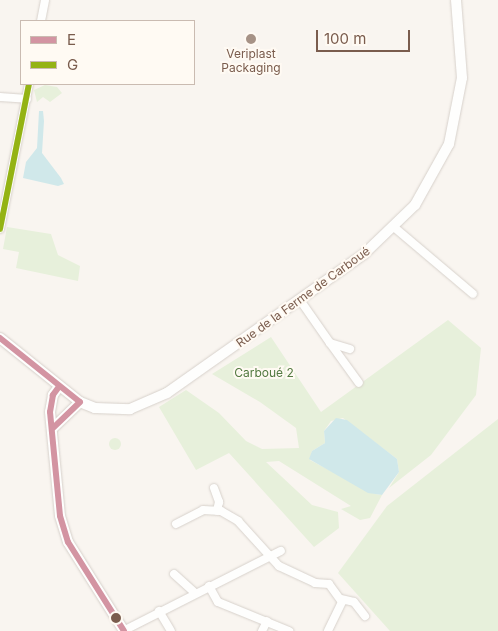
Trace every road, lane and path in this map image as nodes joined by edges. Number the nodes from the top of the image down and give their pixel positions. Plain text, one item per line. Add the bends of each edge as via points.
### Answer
1 (45, 0) edge
2 (456, 0) edge
3 (41, 20) edge
4 (30, 85) edge
5 (0, 97) edge
6 (26, 100) junction
7 (395, 228) junction
8 (0, 229) edge
9 (473, 294) dead end
10 (300, 300) junction
11 (0, 338) edge
12 (330, 342) junction
13 (350, 349) dead end
14 (359, 383) dead end
15 (58, 388) junction
16 (80, 402) junction
17 (53, 428) junction
18 (214, 488) dead end
19 (218, 511) junction
20 (176, 524) dead end
21 (281, 551) dead end
22 (270, 557) junction
23 (174, 574) dead end
24 (209, 586) junction
25 (195, 593) junction
26 (341, 599) junction
27 (159, 611) junction
28 (365, 616) dead end
29 (267, 621) junction
30 (124, 631) edge
31 (171, 631) edge
32 (262, 631) edge
33 (289, 631) edge
34 (328, 631) edge

1 - 3 street
2 - 7 street, Rue de la Ferme de Carboué via 462,78 449,144 426,190
4 - 6 street
5 - 6 street
6 - 8 street
7 - 9 street
7 - 10 street, Rue de la Ferme de Carboué
10 - 12 street
10 - 16 street, Rue de la Ferme de Carboué via 155,400 130,409 95,408
11 - 15 street, Rue de la Ferme de Carboué via 18,350
12 - 13 street
12 - 14 street
15 - 16 street, Rue de la Ferme de Carboué
15 - 17 street via 51,403
16 - 17 street
17 - 30 street via 60,516 68,542
18 - 19 street via 219,502
19 - 20 street via 203,510
19 - 22 street via 238,521
21 - 22 street
22 - 24 street
22 - 26 street via 279,566 315,583 329,584
23 - 25 street via 189,581
24 - 25 street
24 - 29 street via 218,602
25 - 27 street
26 - 28 street via 354,602
26 - 34 street
27 - 30 street
27 - 31 street
29 - 32 street
29 - 33 street

